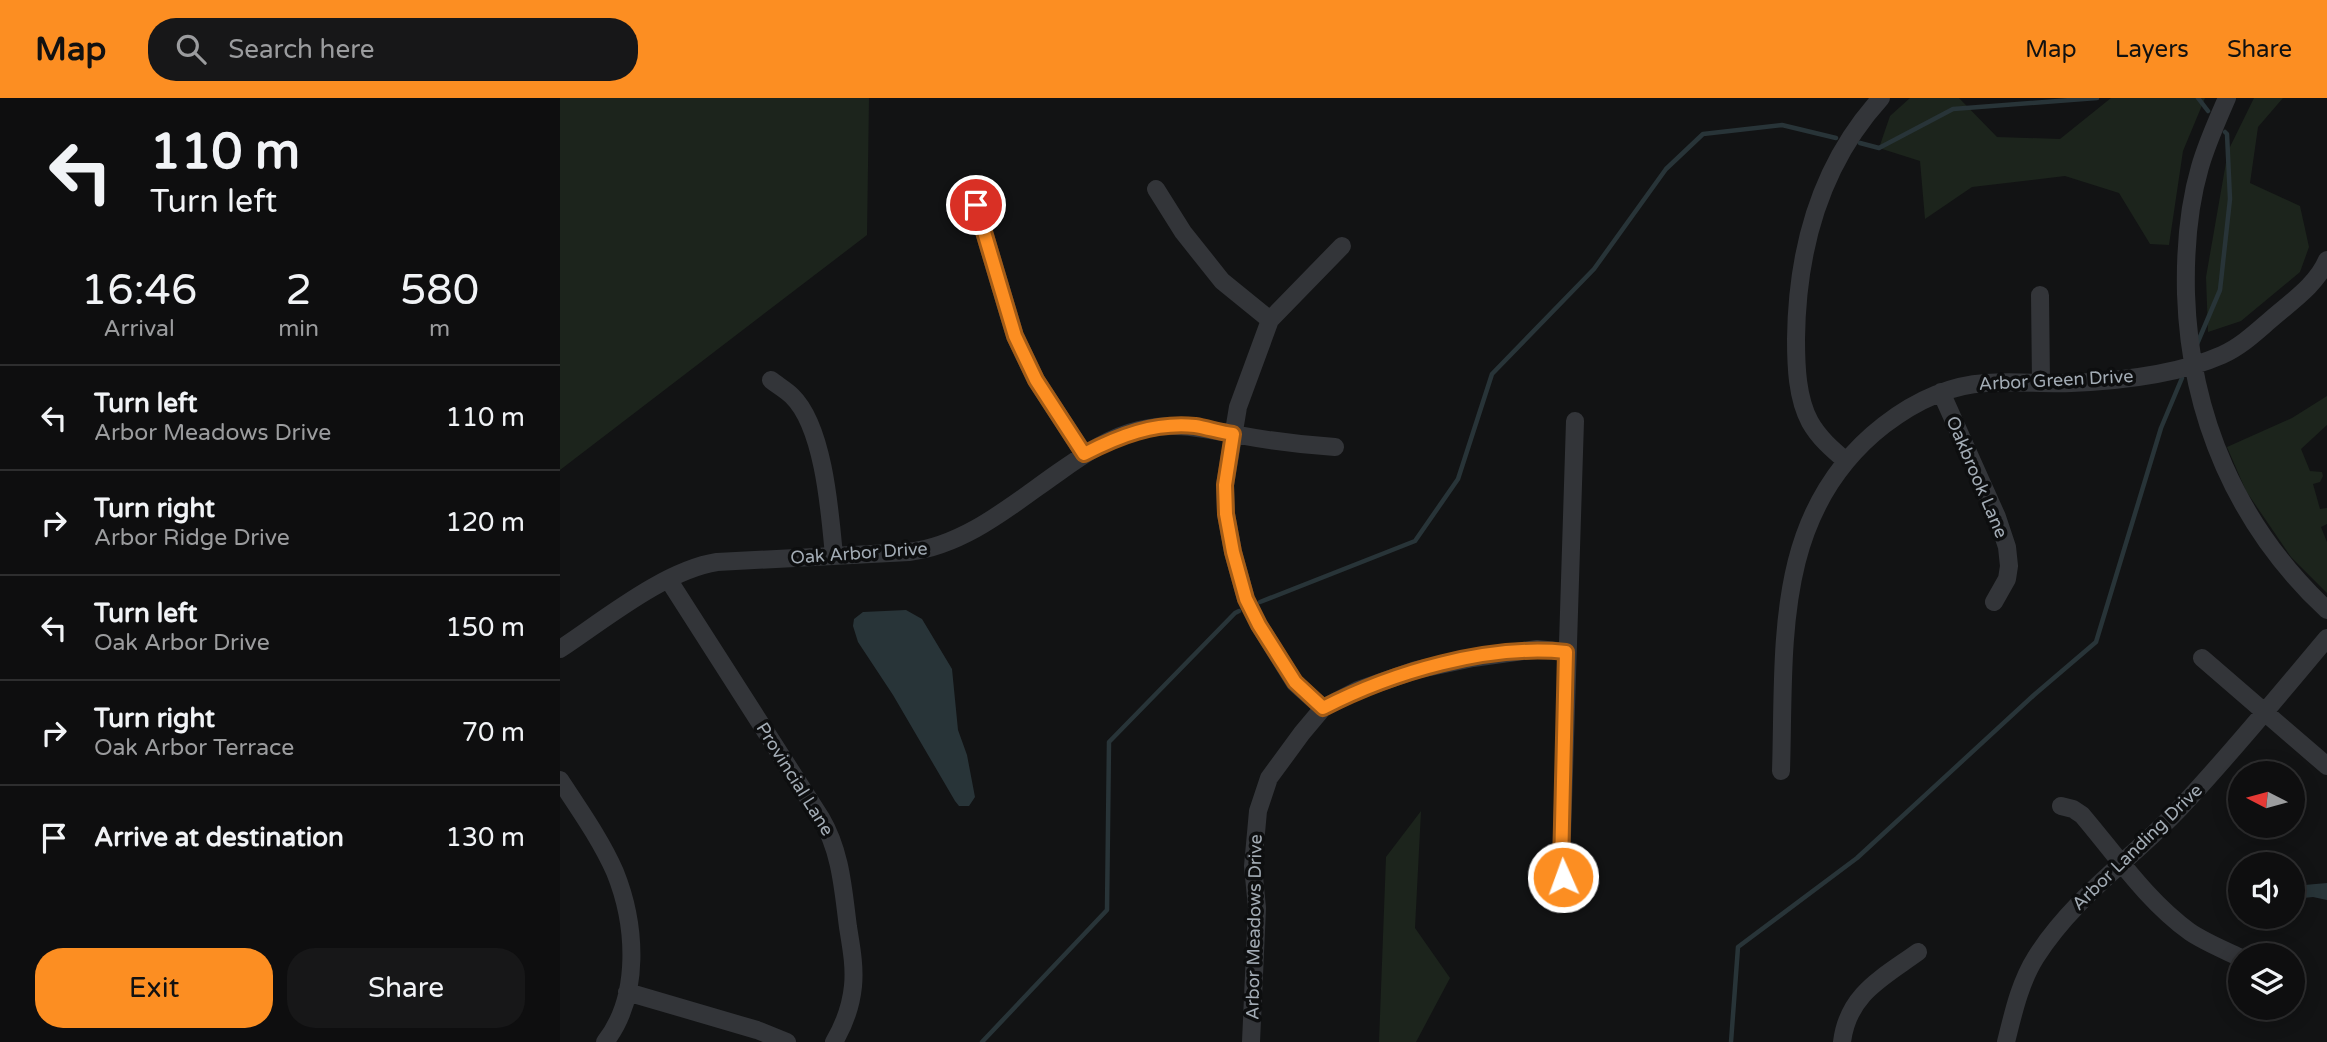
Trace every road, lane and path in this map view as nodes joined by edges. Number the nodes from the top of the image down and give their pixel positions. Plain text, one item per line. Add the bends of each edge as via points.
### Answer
1 (1881, 98) edge
2 (2227, 98) edge
3 (1156, 189) dead end
4 (976, 205) dead end
5 (1342, 246) dead end
6 (2327, 260) edge
7 (2039, 295) dead end
8 (1270, 320) junction
9 (2193, 365) junction
10 (771, 380) dead end
11 (2041, 383) junction
12 (1941, 392) junction
13 (1575, 421) dead end
14 (1233, 434) junction
15 (1335, 447) dead end
16 (1084, 454) junction
17 (1846, 461) junction
18 (834, 556) junction
19 (668, 579) junction
20 (1994, 602) dead end
21 (2327, 610) edge
22 (2327, 638) edge
23 (560, 649) edge
24 (1566, 652) junction
25 (2202, 658) dead end
26 (1323, 708) junction
27 (2264, 712) junction
28 (2327, 766) edge
29 (1782, 771) dead end
30 (560, 780) edge
31 (2061, 806) dead end
32 (2123, 863) junction
33 (1563, 877) dead end
34 (2228, 952) edge
35 (1917, 953) dead end
36 (627, 992) junction
37 (605, 1042) edge
38 (787, 1042) edge
39 (834, 1042) edge
40 (1251, 1042) edge
41 (1842, 1042) edge
42 (2006, 1042) edge

1 - 17 street via 1846,144 1817,203 1801,268 1796,316 1802,404 1821,438
2 - 9 street via 2200,167 2188,231 2187,319
3 - 8 street via 1222,281
4 - 16 street via 1015,336 1036,380
5 - 8 street
6 - 9 street, Arbor Green Drive via 2315,280 2254,334 2221,355
7 - 11 street
8 - 14 street via 1238,407
9 - 11 street, Arbor Green Drive via 2114,379
9 - 21 street via 2209,429 2237,496 2291,572
10 - 18 street via 792,396 814,438 827,485
11 - 12 street, Arbor Green Drive via 1985,383
12 - 17 street, Arbor Green Drive via 1898,415
12 - 20 street, Oakbrook Lane via 2007,547 2007,579
13 - 24 street
14 - 15 street, Oak Arbor Drive
14 - 16 street, Oak Arbor Drive via 1195,426 1163,426 1136,431
14 - 26 street via 1225,485 1226,514 1246,599 1295,682
16 - 18 street, Oak Arbor Drive via 976,528 939,547
17 - 29 street, Arbor Green Drive via 1817,506 1788,593
18 - 19 street, Oak Arbor Drive via 717,562
19 - 23 street, Oak Arbor Drive
19 - 39 street, Provincial Lane via 834,842 842,873 853,987
22 - 27 street, Arbor Landing Drive
24 - 26 street, Arbor Meadows Drive via 1537,649 1416,670
24 - 33 street
25 - 27 street
26 - 40 street, Arbor Meadows Drive via 1269,778 1258,811
27 - 28 street
27 - 32 street, Arbor Landing Drive via 2182,806
30 - 36 street via 605,852 622,895 631,943
31 - 32 street via 2082,815
32 - 34 street via 2171,917
32 - 42 street, Arbor Landing Drive via 2075,905 2035,959
35 - 41 street via 1856,1001
36 - 37 street via 621,1015
36 - 38 street

